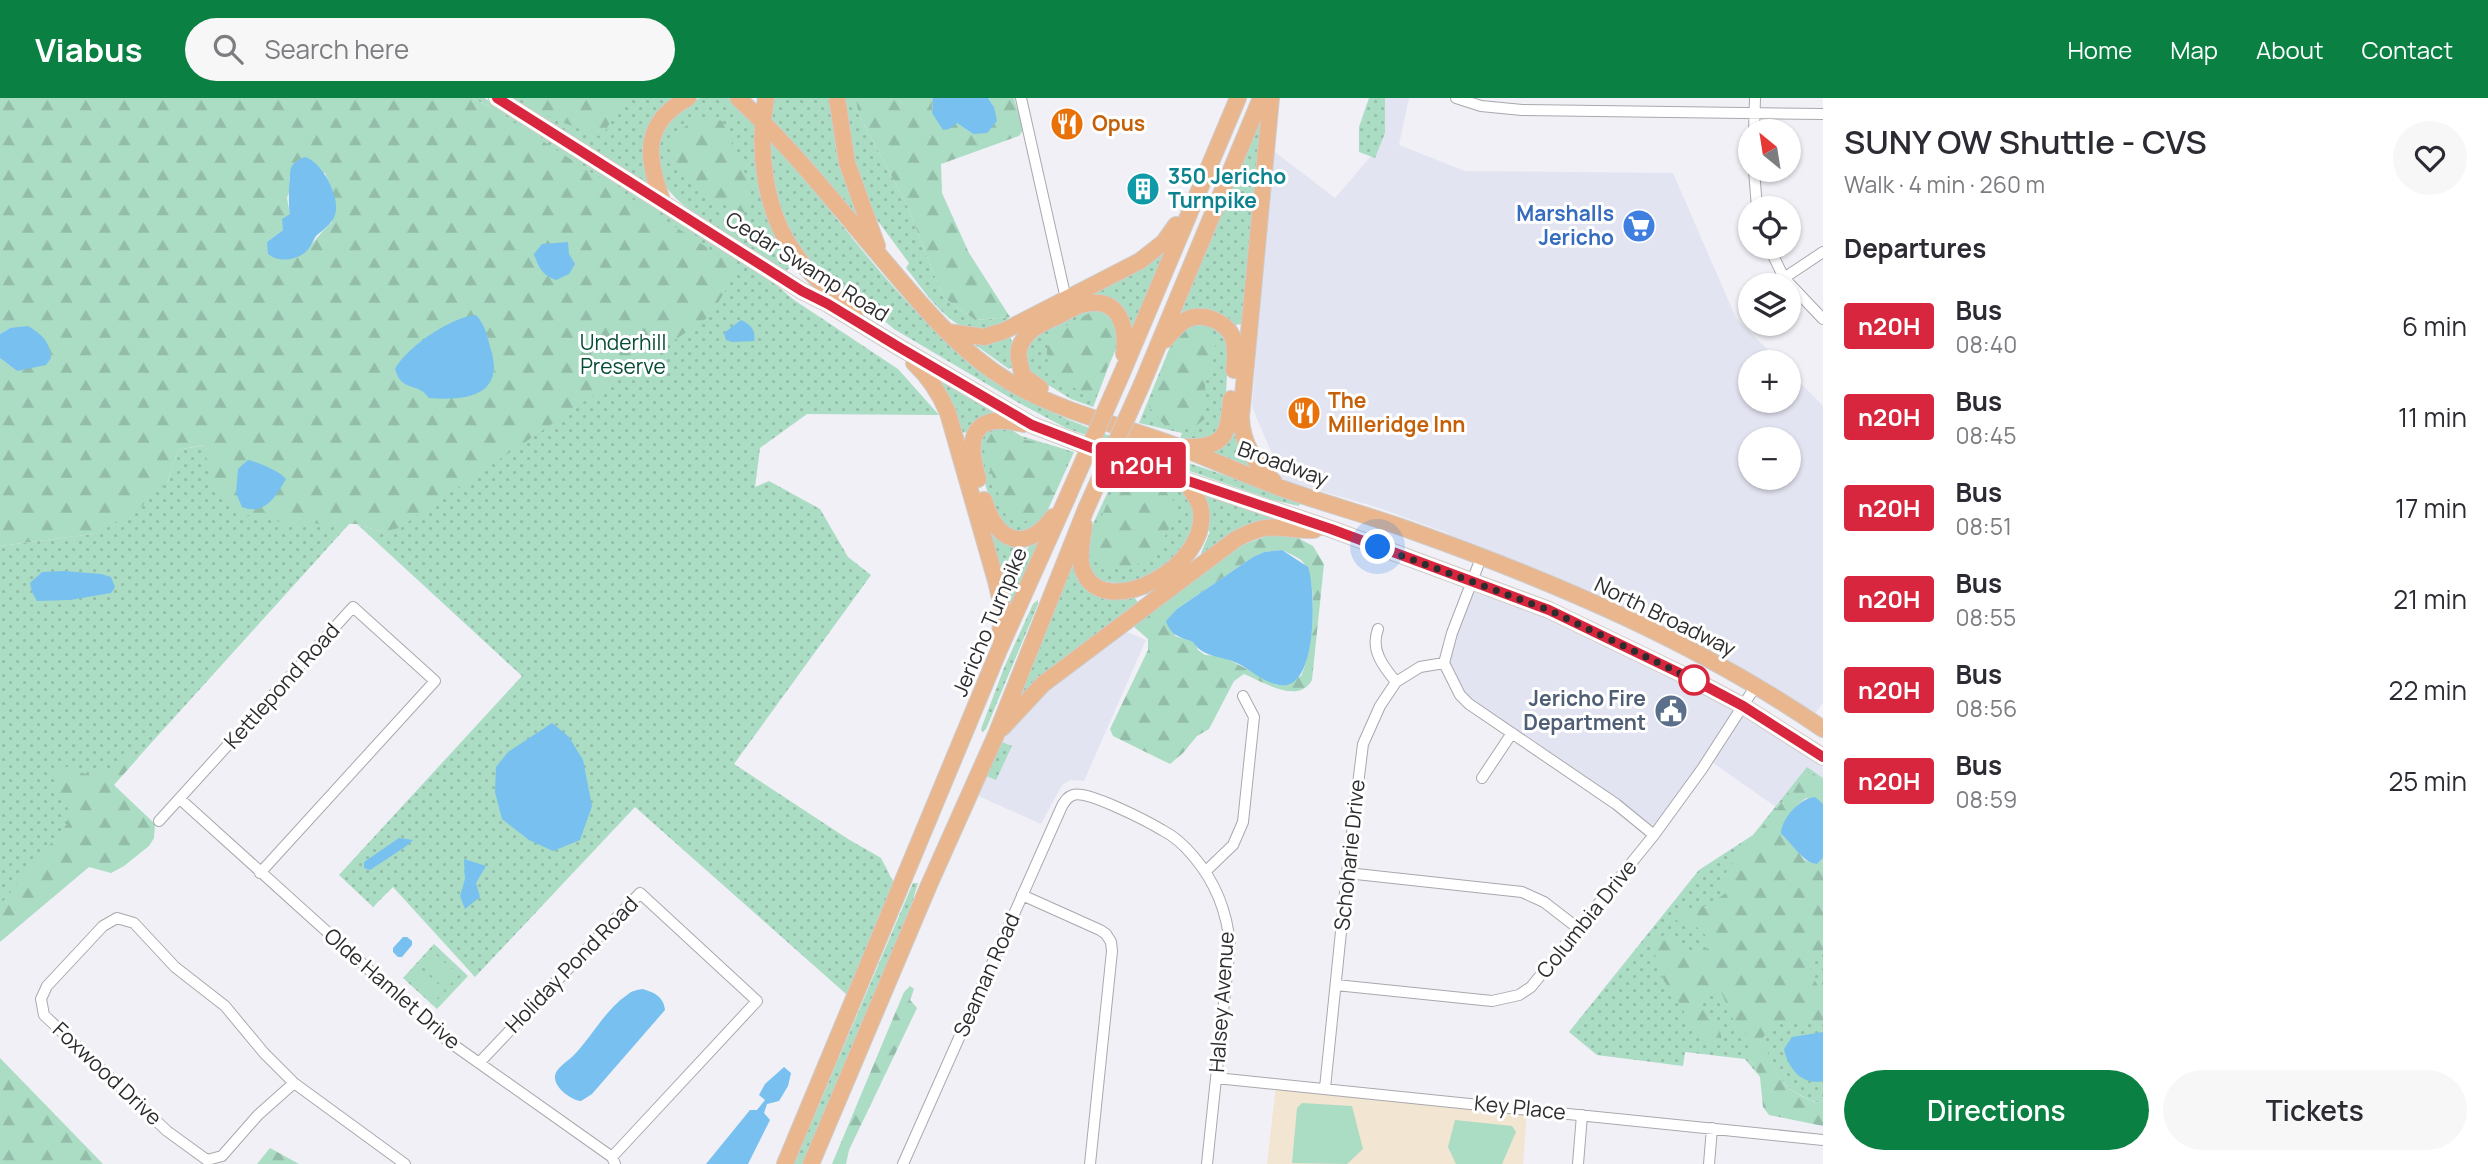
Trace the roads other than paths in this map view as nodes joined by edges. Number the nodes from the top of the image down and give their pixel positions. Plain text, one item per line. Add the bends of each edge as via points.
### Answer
1 (497, 98) edge
2 (688, 98) edge
3 (738, 98) edge
4 (766, 98) edge
5 (837, 98) edge
6 (1021, 98) edge
7 (1238, 98) edge
8 (1261, 98) edge
9 (1271, 98) edge
10 (1456, 98) edge
11 (1755, 98) edge
12 (1755, 113) junction
13 (1823, 114) edge
14 (1755, 119) edge
15 (762, 121) junction
16 (663, 203) junction
17 (1192, 203) junction
18 (1823, 252) edge
19 (882, 258) junction
20 (1792, 273) edge
21 (1801, 296) edge
22 (1066, 299) junction
23 (1823, 319) edge
24 (948, 332) junction
25 (897, 346) junction
26 (1156, 349) junction
27 (1122, 373) junction
28 (1070, 410) junction
29 (1032, 425) junction
30 (1178, 447) junction
31 (1105, 453) junction
32 (1183, 479) junction
33 (1278, 487) junction
34 (1067, 498) junction
35 (1086, 509) junction
36 (1331, 529) junction
37 (1481, 558) junction
38 (1472, 581) junction
39 (1378, 629) dead end
40 (999, 650) junction
41 (1444, 663) junction
42 (1396, 682) junction
43 (1755, 687) junction
44 (1243, 696) dead end
45 (1743, 706) junction
46 (1823, 729) edge
47 (1513, 733) junction
48 (996, 736) junction
49 (1820, 754) edge
50 (1482, 778) dead end
51 (1078, 794) joint
52 (180, 799) junction
53 (936, 804) junction
54 (960, 816) junction
55 (159, 821) dead end
56 (1654, 835) junction
57 (1206, 871) junction
58 (260, 873) junction
59 (1346, 873) junction
60 (1022, 895) junction
61 (1579, 929) junction
62 (1336, 985) junction
63 (479, 1063) junction
64 (1216, 1078) junction
65 (293, 1083) junction
66 (1325, 1088) junction
67 (1583, 1115) junction
68 (1712, 1128) junction
69 (1823, 1140) edge
70 (614, 1160) edge
71 (405, 1164) edge
72 (785, 1164) edge
73 (811, 1164) edge
74 (903, 1164) edge
75 (1090, 1164) edge
76 (1207, 1164) edge
77 (1578, 1164) edge
78 (1709, 1164) edge

1 - 16 main road, Cedar Swamp Road
2 - 16 main road via 665,116 651,143 652,168
3 - 15 main road, Cedar Swamp Road
4 - 15 main road
5 - 19 main road via 846,163
6 - 22 street
7 - 17 main road, Jericho Turnpike
8 - 26 main road
9 - 33 main road via 1241,417 1244,441 1254,460
10 - 12 street via 1522,110
11 - 12 street
12 - 13 street
12 - 14 street
15 - 19 main road, Cedar Swamp Road
15 - 31 main road via 764,165 774,211 795,255 823,285 921,351
16 - 25 main road, Cedar Swamp Road
17 - 22 main road via 1164,242 1140,261
17 - 27 main road, Jericho Turnpike
18 - 20 street
19 - 24 main road, Cedar Swamp Road
21 - 23 street
22 - 24 main road via 984,337
24 - 28 main road, Cedar Swamp Road via 1008,381
25 - 29 main road, Cedar Swamp Road
25 - 40 main road via 923,371 948,413 1002,607
26 - 30 main road via 1178,325 1195,317 1223,325 1235,344 1225,435 1215,444
26 - 35 main road, bridge
27 - 28 main road via 1124,324 1114,310 1102,304 1082,304 1032,329 1019,351 1023,376
27 - 34 main road, Jericho Turnpike, bridge
28 - 30 main road, Broadway
29 - 31 main road, Cedar Swamp Road
29 - 34 main road via 995,421 978,429 973,438 972,455 990,520 1010,538 1022,540 1043,531
30 - 33 main road, Broadway
31 - 32 main road, North Broadway
32 - 35 main road via 1201,515 1195,541 1173,569 1136,589 1110,590 1095,585 1086,575 1081,562
32 - 36 main road, North Broadway
33 - 37 main road, Broadway
34 - 40 main road, Jericho Turnpike
35 - 48 main road
36 - 38 main road, North Broadway
36 - 48 main road via 1271,525 1236,539 1043,684
37 - 38 street
37 - 43 main road, North Broadway via 1607,609
38 - 41 street
38 - 45 main road, North Broadway via 1617,641
39 - 42 street via 1374,638 1379,658
40 - 53 main road, Jericho Turnpike
41 - 42 street via 1420,667
41 - 47 street via 1460,695
42 - 59 street, Schoharie Drive via 1363,744
43 - 45 street, Columbia Drive
43 - 46 main road, North Broadway
44 - 57 street via 1254,717 1243,822 1233,845
45 - 49 main road, North Broadway
45 - 56 street, Columbia Drive
47 - 50 street
47 - 56 street
48 - 54 main road
51 - 57 street, Halsey Avenue via 1162,830 1182,843
51 - 60 street, Seaman Road via 1062,806
52 - 55 street, Kettlepond Road
52 - 58 street, Olde Hamlet Drive
52 - 58 street, Kettlepond Road via 354,607 435,681
53 - 54 main road
53 - 72 main road, Jericho Turnpike
54 - 73 main road
56 - 61 street, Columbia Drive
57 - 64 street, Halsey Avenue via 1225,913 1230,945
58 - 63 street, Olde Hamlet Drive via 448,1041
59 - 61 street via 1522,892 1544,902
59 - 62 street, Schoharie Drive
60 - 74 street, Seaman Road
60 - 75 street via 1100,930 1111,942
61 - 62 street, Columbia Drive via 1531,987 1505,1000
62 - 66 street, Schoharie Drive
63 - 70 street, Olde Hamlet Drive
63 - 70 street, Holiday Pond Road via 640,893 757,1001
64 - 66 street, Key Place
64 - 76 street, Halsey Avenue
65 - 65 street, Foxwood Drive via 225,1006 175,967 127,920 117,918 103,926 43,992 44,1015 167,1131 207,1160 222,1156
65 - 71 street, Foxwood Drive
66 - 67 street, Key Place
67 - 68 street, Key Place
67 - 77 street
68 - 69 street, Key Place
68 - 78 street

